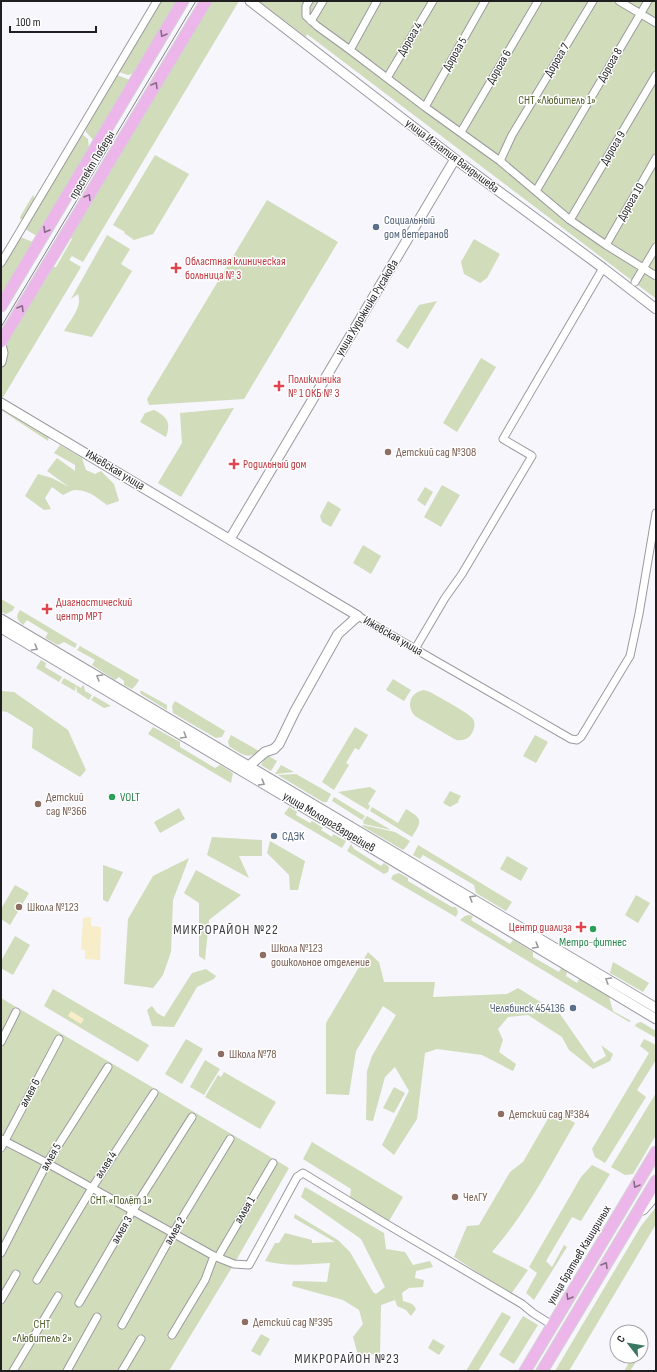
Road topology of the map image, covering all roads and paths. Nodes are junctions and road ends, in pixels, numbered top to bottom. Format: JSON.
{"nodes":[{"id":1,"x":157,"y":1,"type":"edge"},
{"id":2,"x":183,"y":1,"type":"edge"},
{"id":3,"x":206,"y":1,"type":"edge"},
{"id":4,"x":250,"y":1,"type":"edge"},
{"id":5,"x":309,"y":1,"type":"edge"},
{"id":6,"x":323,"y":1,"type":"edge"},
{"id":7,"x":377,"y":1,"type":"edge"},
{"id":8,"x":433,"y":1,"type":"edge"},
{"id":9,"x":485,"y":1,"type":"edge"},
{"id":10,"x":538,"y":1,"type":"edge"},
{"id":11,"x":593,"y":1,"type":"edge"},
{"id":12,"x":618,"y":1,"type":"edge"},
{"id":13,"x":648,"y":1,"type":"edge"},
{"id":14,"x":640,"y":14,"type":"junction"},
{"id":15,"x":308,"y":18,"type":"junction"},
{"id":16,"x":656,"y":23,"type":"edge"},
{"id":17,"x":350,"y":50,"type":"junction"},
{"id":18,"x":656,"y":75,"type":"edge"},
{"id":19,"x":387,"y":78,"type":"junction"},
{"id":20,"x":425,"y":107,"type":"junction"},
{"id":21,"x":461,"y":132,"type":"junction"},
{"id":22,"x":656,"y":158,"type":"edge"},
{"id":23,"x":455,"y":159,"type":"junction"},
{"id":24,"x":500,"y":162,"type":"junction"},
{"id":25,"x":536,"y":191,"type":"junction"},
{"id":26,"x":570,"y":220,"type":"junction"},
{"id":27,"x":606,"y":245,"type":"junction"},
{"id":28,"x":656,"y":247,"type":"edge"},
{"id":29,"x":1,"y":263,"type":"edge"},
{"id":30,"x":603,"y":268,"type":"junction"},
{"id":31,"x":643,"y":268,"type":"junction"},
{"id":32,"x":656,"y":276,"type":"edge"},
{"id":33,"x":635,"y":282,"type":"dead end"},
{"id":34,"x":1,"y":306,"type":"edge"},
{"id":35,"x":656,"y":309,"type":"edge"},
{"id":36,"x":1,"y":343,"type":"edge"},
{"id":37,"x":1,"y":362,"type":"edge"},
{"id":38,"x":1,"y":403,"type":"edge"},
{"id":39,"x":656,"y":513,"type":"edge"},
{"id":40,"x":230,"y":539,"type":"junction"},
{"id":41,"x":358,"y":616,"type":"junction"},
{"id":42,"x":1,"y":619,"type":"edge"},
{"id":43,"x":1,"y":628,"type":"edge"},
{"id":44,"x":415,"y":649,"type":"junction"},
{"id":45,"x":247,"y":769,"type":"junction"},
{"id":46,"x":656,"y":1008,"type":"edge"},
{"id":47,"x":16,"y":1012,"type":"dead end"},
{"id":48,"x":656,"y":1019,"type":"edge"},
{"id":49,"x":59,"y":1039,"type":"dead end"},
{"id":50,"x":1,"y":1042,"type":"edge"},
{"id":51,"x":108,"y":1066,"type":"dead end"},
{"id":52,"x":154,"y":1094,"type":"dead end"},
{"id":53,"x":192,"y":1117,"type":"dead end"},
{"id":54,"x":230,"y":1139,"type":"dead end"},
{"id":55,"x":2,"y":1143,"type":"edge"},
{"id":56,"x":656,"y":1152,"type":"edge"},
{"id":57,"x":47,"y":1163,"type":"junction"},
{"id":58,"x":273,"y":1163,"type":"dead end"},
{"id":59,"x":656,"y":1181,"type":"edge"},
{"id":60,"x":92,"y":1188,"type":"junction"},
{"id":61,"x":656,"y":1195,"type":"edge"},
{"id":62,"x":133,"y":1210,"type":"junction"},
{"id":63,"x":629,"y":1226,"type":"junction"},
{"id":64,"x":173,"y":1234,"type":"junction"},
{"id":65,"x":1,"y":1253,"type":"edge"},
{"id":66,"x":216,"y":1256,"type":"junction"},
{"id":67,"x":16,"y":1274,"type":"dead end"},
{"id":68,"x":37,"y":1280,"type":"dead end"},
{"id":69,"x":58,"y":1296,"type":"dead end"},
{"id":70,"x":1,"y":1300,"type":"edge"},
{"id":71,"x":79,"y":1303,"type":"dead end"},
{"id":72,"x":98,"y":1317,"type":"dead end"},
{"id":73,"x":122,"y":1325,"type":"dead end"},
{"id":74,"x":552,"y":1325,"type":"junction"},
{"id":75,"x":172,"y":1335,"type":"dead end"},
{"id":76,"x":141,"y":1339,"type":"dead end"},
{"id":77,"x":13,"y":1371,"type":"edge"},
{"id":78,"x":67,"y":1371,"type":"edge"},
{"id":79,"x":122,"y":1371,"type":"edge"},
{"id":80,"x":525,"y":1371,"type":"edge"},
{"id":81,"x":542,"y":1371,"type":"edge"}],
"edges":[{"from":1,"to":29,"type":"street"},
{"from":2,"to":34,"type":"main road","name":"проспект Победы","one_way":true},
{"from":36,"to":3,"type":"main road","name":"проспект Победы","one_way":true},
{"from":4,"to":23,"type":"street","name":"улица Игнатия Вандышева"},
{"from":5,"to":15,"type":"street"},
{"from":6,"to":15,"type":"street"},
{"from":7,"to":17,"type":"street"},
{"from":8,"to":19,"type":"street","name":"Дорога 4"},
{"from":9,"to":20,"type":"street","name":"Дорога 5"},
{"from":10,"to":21,"type":"street","name":"Дорога 6"},
{"from":11,"to":24,"type":"street","name":"Дорога 7"},
{"from":12,"to":14,"type":"street"},
{"from":13,"to":14,"type":"street","name":"Дорога 8"},
{"from":14,"to":16,"type":"street"},
{"from":14,"to":25,"type":"street","name":"Дорога 8"},
{"from":15,"to":17,"type":"street"},
{"from":17,"to":19,"type":"street"},
{"from":18,"to":26,"type":"street","name":"Дорога 9"},
{"from":19,"to":20,"type":"street"},
{"from":20,"to":21,"type":"street"},
{"from":21,"to":24,"type":"street"},
{"from":22,"to":27,"type":"street","name":"Дорога 10"},
{"from":23,"to":30,"type":"street","name":"улица Игнатия Вандышева"},
{"from":23,"to":40,"type":"street","name":"улица Художника Русакова"},
{"from":24,"to":25,"type":"street"},
{"from":25,"to":26,"type":"street"},
{"from":26,"to":27,"type":"street"},
{"from":27,"to":31,"type":"street"},
{"from":28,"to":31,"type":"street"},
{"from":30,"to":35,"type":"street","name":"улица Игнатия Вандышева"},
{"from":30,"to":44,"type":"street"},
{"from":31,"to":32,"type":"street"},
{"from":31,"to":33,"type":"street"},
{"from":36,"to":37,"type":"street"},
{"from":38,"to":40,"type":"street","name":"Ижевская улица"},
{"from":39,"to":44,"type":"street","name":"Ижевская улица"},
{"from":40,"to":41,"type":"street","name":"Ижевская улица"},
{"from":41,"to":44,"type":"street","name":"Ижевская улица"},
{"from":41,"to":45,"type":"street"},
{"from":45,"to":42,"type":"street","name":"улица Молодогвардейцев","one_way":true},
{"from":43,"to":45,"type":"street","name":"улица Молодогвардейцев","one_way":true},
{"from":46,"to":45,"type":"street","name":"улица Молодогвардейцев","one_way":true},
{"from":45,"to":48,"type":"street","name":"улица Молодогвардейцев","one_way":true},
{"from":47,"to":50,"type":"street"},
{"from":49,"to":55,"type":"street","name":"аллея 6"},
{"from":51,"to":57,"type":"street","name":"аллея 5"},
{"from":52,"to":60,"type":"street","name":"аллея 4"},
{"from":53,"to":62,"type":"street","name":"аллея 3"},
{"from":54,"to":64,"type":"street","name":"аллея 2"},
{"from":55,"to":57,"type":"street"},
{"from":56,"to":74,"type":"main road","name":"улица Братьев Кашириных","one_way":true},
{"from":57,"to":60,"type":"street"},
{"from":57,"to":65,"type":"street","name":"аллея 5"},
{"from":58,"to":66,"type":"street","name":"аллея 1"},
{"from":59,"to":63,"type":"main road"},
{"from":60,"to":62,"type":"street"},
{"from":60,"to":68,"type":"street","name":"аллея 4"},
{"from":61,"to":63,"type":"street"},
{"from":62,"to":64,"type":"street"},
{"from":62,"to":71,"type":"street","name":"аллея 3"},
{"from":81,"to":63,"type":"main road","one_way":true},
{"from":64,"to":66,"type":"street"},
{"from":64,"to":73,"type":"street","name":"аллея 2"},
{"from":66,"to":74,"type":"street"},
{"from":66,"to":75,"type":"street","name":"аллея 1"},
{"from":67,"to":70,"type":"street"},
{"from":69,"to":77,"type":"street"},
{"from":72,"to":78,"type":"street"},
{"from":74,"to":80,"type":"main road","name":"улица Братьев Кашириных"},
{"from":76,"to":79,"type":"street"}]}
